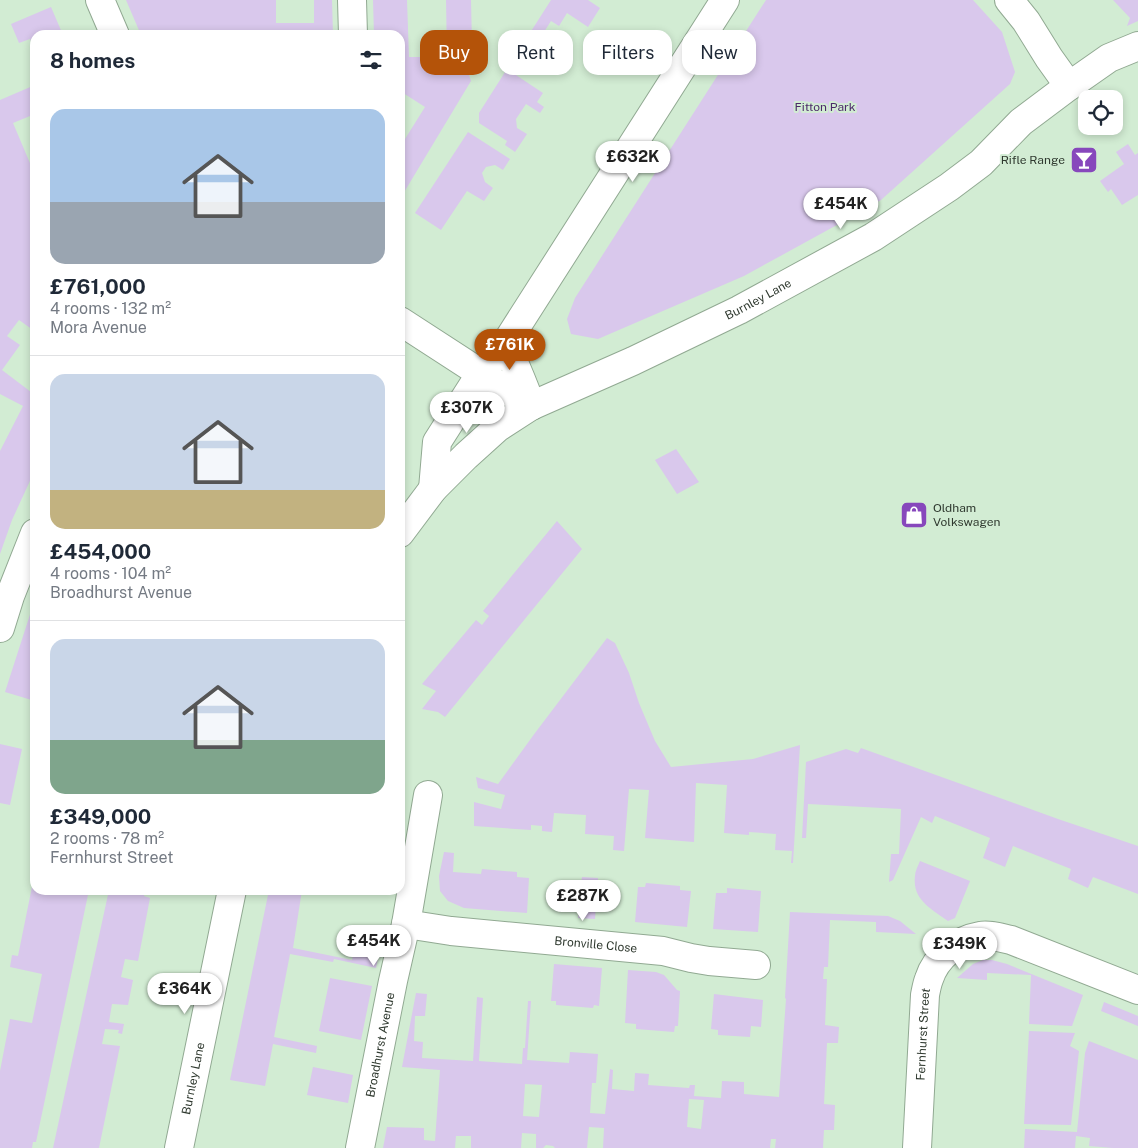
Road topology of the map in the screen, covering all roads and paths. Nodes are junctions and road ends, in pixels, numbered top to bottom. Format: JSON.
{"nodes":[{"id":1,"x":100,"y":0,"type":"edge"},
{"id":2,"x":352,"y":0,"type":"edge"},
{"id":3,"x":725,"y":0,"type":"edge"},
{"id":4,"x":1009,"y":0,"type":"edge"},
{"id":5,"x":113,"y":30,"type":"edge"},
{"id":6,"x":353,"y":30,"type":"edge"},
{"id":7,"x":1138,"y":46,"type":"edge"},
{"id":8,"x":1069,"y":86,"type":"junction"},
{"id":9,"x":405,"y":324,"type":"edge"},
{"id":10,"x":506,"y":342,"type":"junction"},
{"id":11,"x":481,"y":373,"type":"junction"},
{"id":12,"x":531,"y":406,"type":"junction"},
{"id":13,"x":433,"y":489,"type":"junction"},
{"id":14,"x":405,"y":526,"type":"edge"},
{"id":15,"x":30,"y":546,"type":"edge"},
{"id":16,"x":0,"y":628,"type":"edge"},
{"id":17,"x":428,"y":795,"type":"dead end"},
{"id":18,"x":231,"y":895,"type":"edge"},
{"id":19,"x":406,"y":924,"type":"junction"},
{"id":20,"x":756,"y":965,"type":"dead end"},
{"id":21,"x":1138,"y":990,"type":"edge"},
{"id":22,"x":179,"y":1148,"type":"edge"},
{"id":23,"x":360,"y":1148,"type":"edge"},
{"id":24,"x":917,"y":1148,"type":"edge"}],
"edges":[{"from":1,"to":5,"type":"street"},
{"from":2,"to":6,"type":"street"},
{"from":3,"to":10,"type":"street"},
{"from":4,"to":8,"type":"street"},
{"from":7,"to":8,"type":"street","name":"Burnley Lane"},
{"from":8,"to":12,"type":"street","name":"Burnley Lane"},
{"from":9,"to":11,"type":"street"},
{"from":10,"to":11,"type":"street"},
{"from":10,"to":12,"type":"street"},
{"from":11,"to":12,"type":"street"},
{"from":11,"to":13,"type":"street"},
{"from":12,"to":13,"type":"street","name":"Burnley Lane"},
{"from":13,"to":14,"type":"street","name":"Burnley Lane"},
{"from":15,"to":16,"type":"street"},
{"from":17,"to":19,"type":"street","name":"Broadhurst Avenue"},
{"from":18,"to":22,"type":"street","name":"Burnley Lane"},
{"from":19,"to":20,"type":"street","name":"Bronville Close"},
{"from":19,"to":23,"type":"street","name":"Broadhurst Avenue"},
{"from":21,"to":24,"type":"street","name":"Fernhurst Street"}]}
